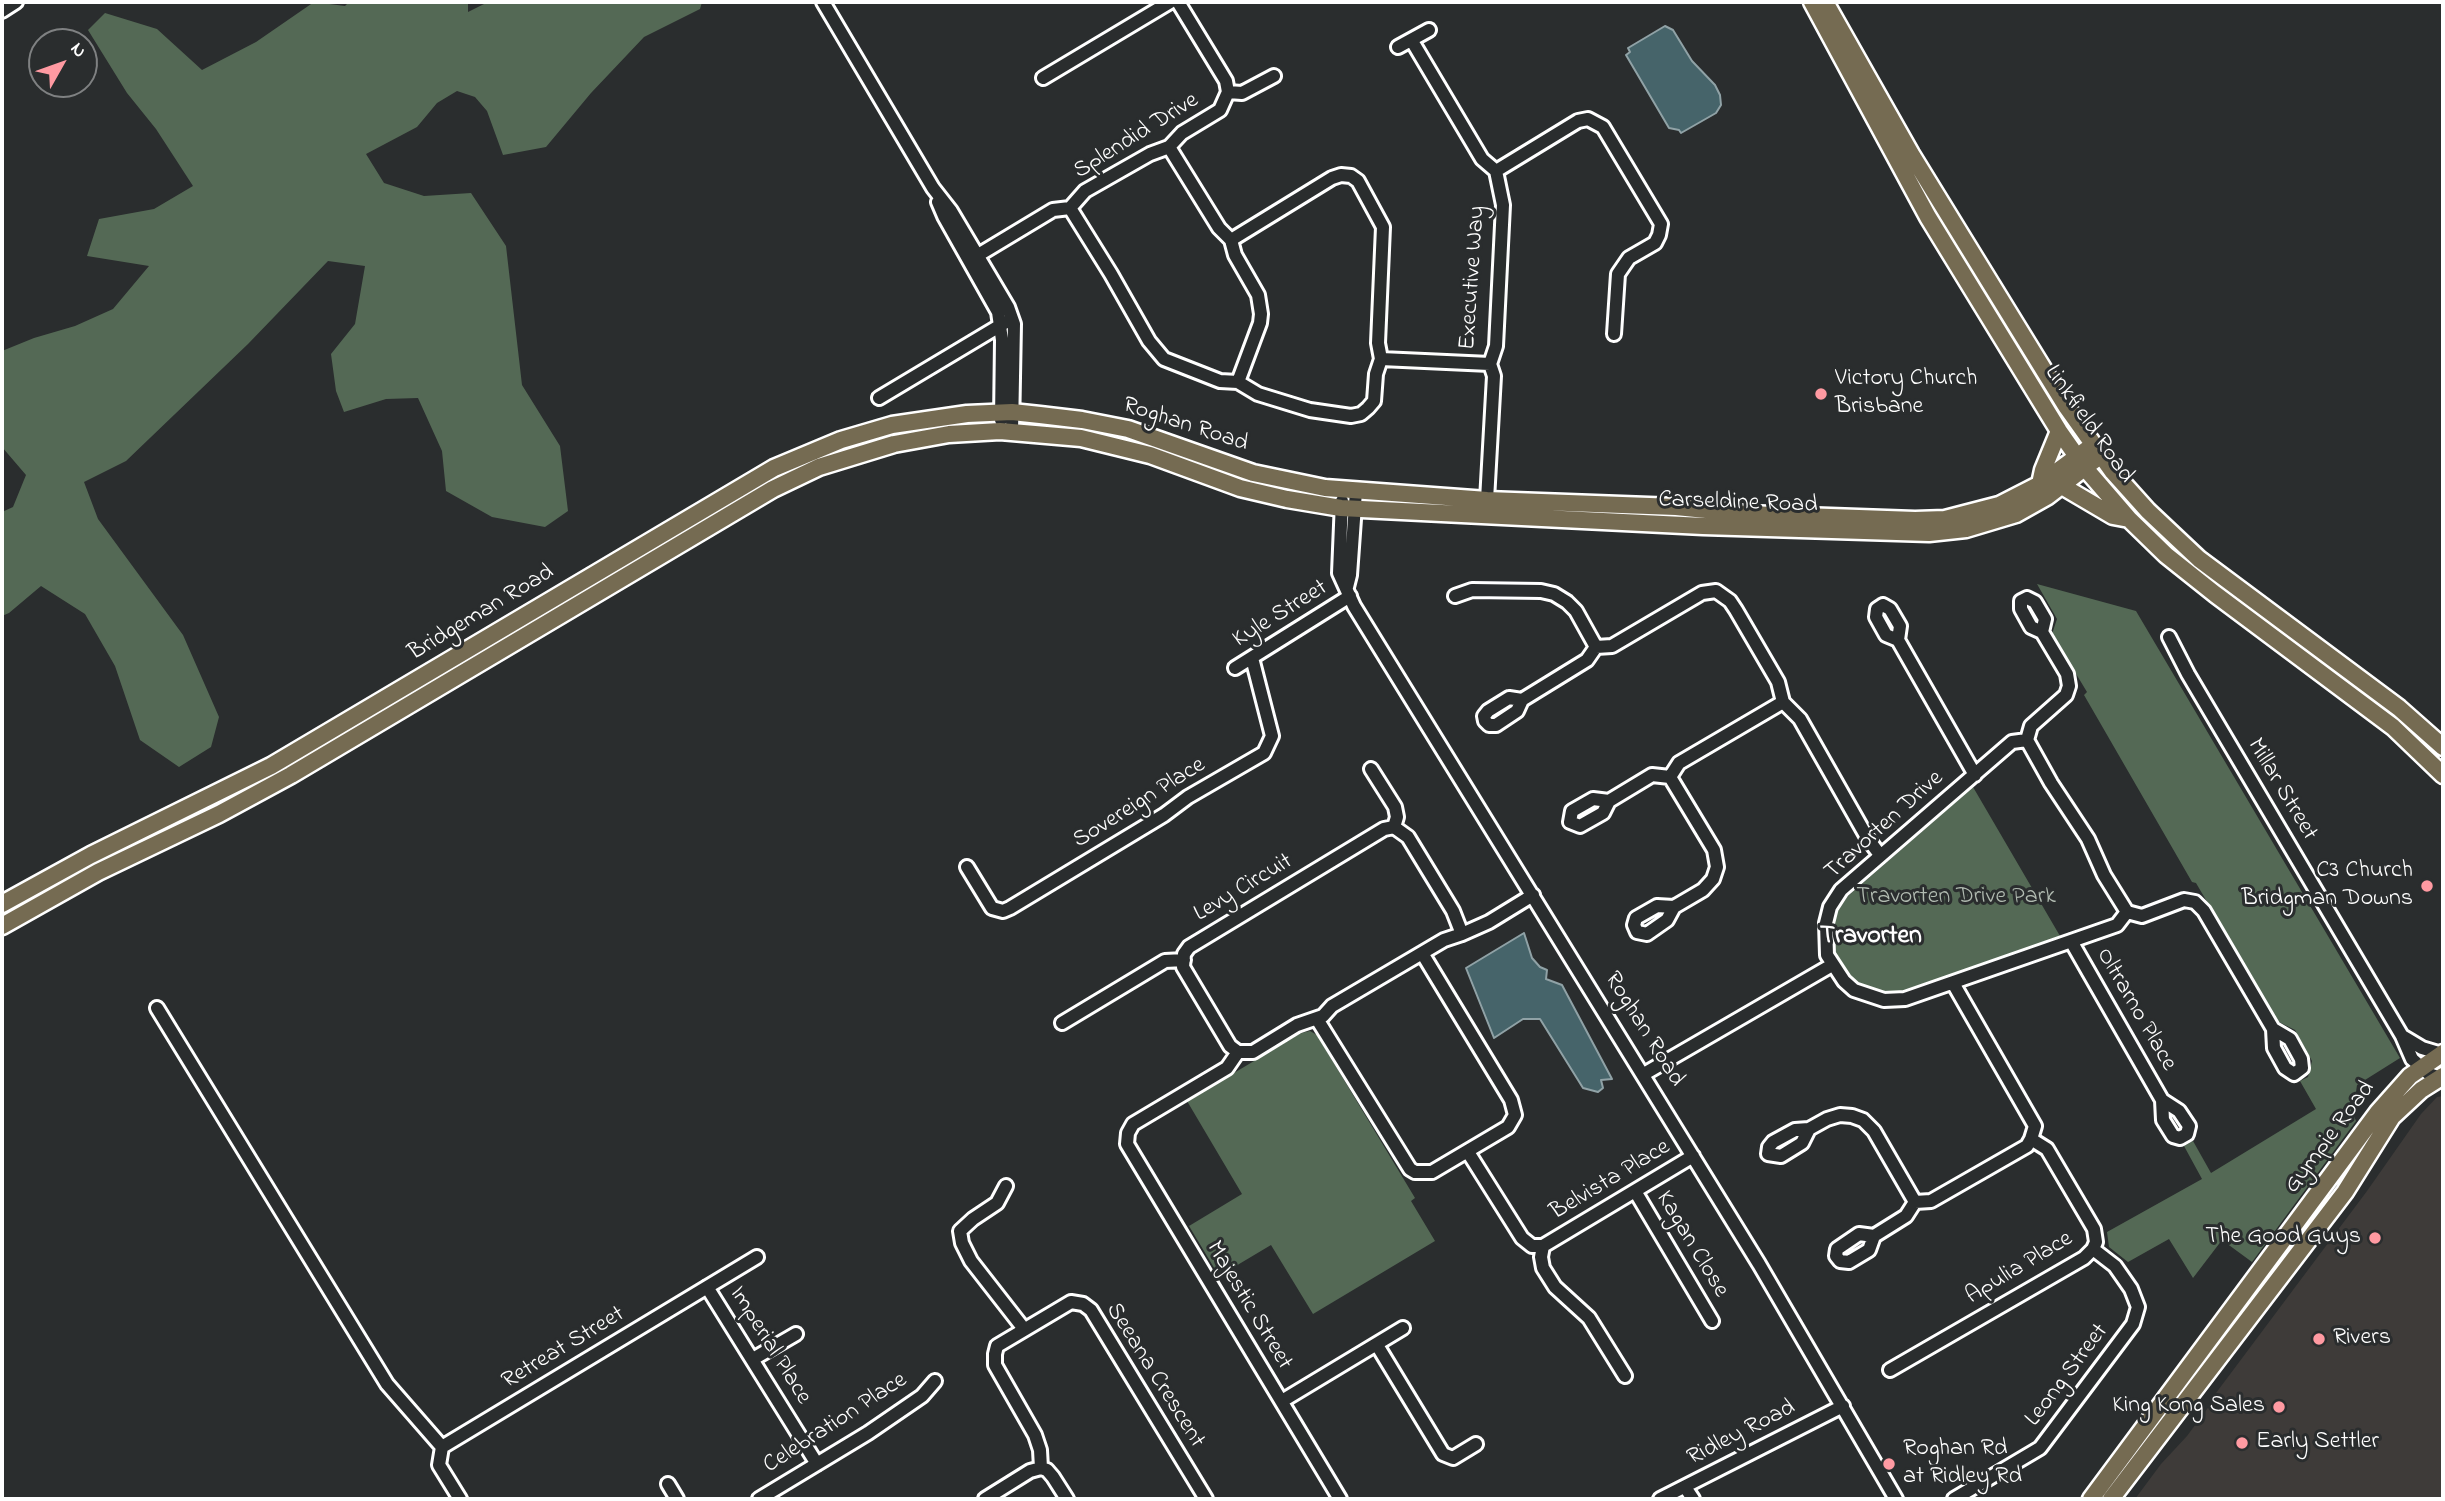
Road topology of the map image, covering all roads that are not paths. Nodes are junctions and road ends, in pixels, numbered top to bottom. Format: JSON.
{"nodes":[{"id":1,"x":16,"y":2,"type":"edge"},
{"id":2,"x":822,"y":2,"type":"edge"},
{"id":3,"x":1170,"y":2,"type":"edge"},
{"id":4,"x":1178,"y":2,"type":"edge"},
{"id":5,"x":1812,"y":2,"type":"edge"},
{"id":6,"x":1825,"y":2,"type":"edge"},
{"id":7,"x":2,"y":10,"type":"edge"},
{"id":8,"x":1429,"y":30,"type":"dead end"},
{"id":9,"x":1412,"y":41,"type":"junction"},
{"id":10,"x":1398,"y":47,"type":"dead end"},
{"id":11,"x":1274,"y":76,"type":"dead end"},
{"id":12,"x":1043,"y":78,"type":"dead end"},
{"id":13,"x":1228,"y":92,"type":"junction"},
{"id":14,"x":1170,"y":148,"type":"junction"},
{"id":15,"x":1496,"y":171,"type":"junction"},
{"id":16,"x":1070,"y":208,"type":"junction"},
{"id":17,"x":1231,"y":240,"type":"junction"},
{"id":18,"x":974,"y":258,"type":"junction"},
{"id":19,"x":1012,"y":318,"type":"junction"},
{"id":20,"x":1000,"y":325,"type":"junction"},
{"id":21,"x":1614,"y":334,"type":"dead end"},
{"id":22,"x":1381,"y":359,"type":"junction"},
{"id":23,"x":1490,"y":364,"type":"junction"},
{"id":24,"x":1238,"y":382,"type":"junction"},
{"id":25,"x":879,"y":398,"type":"dead end"},
{"id":26,"x":1007,"y":412,"type":"junction"},
{"id":27,"x":1006,"y":431,"type":"junction"},
{"id":28,"x":2059,"y":431,"type":"junction"},
{"id":29,"x":2097,"y":451,"type":"junction"},
{"id":30,"x":2081,"y":462,"type":"junction"},
{"id":31,"x":2039,"y":484,"type":"junction"},
{"id":32,"x":2062,"y":486,"type":"junction"},
{"id":33,"x":1349,"y":490,"type":"junction"},
{"id":34,"x":1486,"y":500,"type":"junction"},
{"id":35,"x":1347,"y":509,"type":"junction"},
{"id":36,"x":2129,"y":519,"type":"junction"},
{"id":37,"x":1348,"y":592,"type":"junction"},
{"id":38,"x":1455,"y":596,"type":"dead end"},
{"id":39,"x":2042,"y":632,"type":"dead end"},
{"id":40,"x":2169,"y":637,"type":"dead end"},
{"id":41,"x":1898,"y":640,"type":"dead end"},
{"id":42,"x":1597,"y":647,"type":"junction"},
{"id":43,"x":1252,"y":658,"type":"junction"},
{"id":44,"x":1234,"y":668,"type":"dead end"},
{"id":45,"x":1522,"y":700,"type":"dead end"},
{"id":46,"x":1783,"y":702,"type":"junction"},
{"id":47,"x":2027,"y":740,"type":"junction"},
{"id":48,"x":2443,"y":747,"type":"edge"},
{"id":49,"x":1371,"y":769,"type":"dead end"},
{"id":50,"x":1975,"y":775,"type":"junction"},
{"id":51,"x":2443,"y":775,"type":"edge"},
{"id":52,"x":1670,"y":777,"type":"junction"},
{"id":53,"x":1609,"y":800,"type":"dead end"},
{"id":54,"x":1394,"y":827,"type":"junction"},
{"id":55,"x":1880,"y":855,"type":"junction"},
{"id":56,"x":967,"y":867,"type":"dead end"},
{"id":57,"x":63,"y":870,"type":"junction"},
{"id":58,"x":72,"y":886,"type":"junction"},
{"id":59,"x":1533,"y":895,"type":"junction"},
{"id":60,"x":2,"y":904,"type":"edge"},
{"id":61,"x":1674,"y":906,"type":"dead end"},
{"id":62,"x":2127,"y":912,"type":"junction"},
{"id":63,"x":2,"y":926,"type":"edge"},
{"id":64,"x":1462,"y":934,"type":"junction"},
{"id":65,"x":2071,"y":941,"type":"junction"},
{"id":66,"x":1422,"y":953,"type":"junction"},
{"id":67,"x":1184,"y":960,"type":"junction"},
{"id":68,"x":1832,"y":965,"type":"junction"},
{"id":69,"x":1953,"y":984,"type":"junction"},
{"id":70,"x":157,"y":1008,"type":"dead end"},
{"id":71,"x":1317,"y":1019,"type":"junction"},
{"id":72,"x":1062,"y":1023,"type":"dead end"},
{"id":73,"x":2273,"y":1029,"type":"dead end"},
{"id":74,"x":2402,"y":1036,"type":"junction"},
{"id":75,"x":1238,"y":1052,"type":"junction"},
{"id":76,"x":2443,"y":1053,"type":"edge"},
{"id":77,"x":2421,"y":1068,"type":"junction"},
{"id":78,"x":1644,"y":1074,"type":"junction"},
{"id":79,"x":2442,"y":1077,"type":"edge"},
{"id":80,"x":2162,"y":1100,"type":"dead end"},
{"id":81,"x":1809,"y":1129,"type":"dead end"},
{"id":82,"x":2031,"y":1139,"type":"junction"},
{"id":83,"x":1468,"y":1152,"type":"junction"},
{"id":84,"x":1693,"y":1156,"type":"junction"},
{"id":85,"x":1006,"y":1186,"type":"dead end"},
{"id":86,"x":1635,"y":1191,"type":"junction"},
{"id":87,"x":1915,"y":1202,"type":"junction"},
{"id":88,"x":1874,"y":1237,"type":"dead end"},
{"id":89,"x":1543,"y":1246,"type":"junction"},
{"id":90,"x":2092,"y":1249,"type":"junction"},
{"id":91,"x":757,"y":1257,"type":"dead end"},
{"id":92,"x":707,"y":1287,"type":"junction"},
{"id":93,"x":1712,"y":1321,"type":"dead end"},
{"id":94,"x":1403,"y":1328,"type":"dead end"},
{"id":95,"x":1024,"y":1329,"type":"junction"},
{"id":96,"x":796,"y":1334,"type":"dead end"},
{"id":97,"x":1377,"y":1345,"type":"junction"},
{"id":98,"x":754,"y":1359,"type":"junction"},
{"id":99,"x":1890,"y":1370,"type":"dead end"},
{"id":100,"x":1625,"y":1376,"type":"dead end"},
{"id":101,"x":935,"y":1381,"type":"dead end"},
{"id":102,"x":1282,"y":1401,"type":"junction"},
{"id":103,"x":1843,"y":1406,"type":"junction"},
{"id":104,"x":1476,"y":1444,"type":"dead end"},
{"id":105,"x":442,"y":1447,"type":"junction"},
{"id":106,"x":817,"y":1464,"type":"junction"},
{"id":107,"x":1041,"y":1468,"type":"junction"},
{"id":108,"x":668,"y":1484,"type":"dead end"},
{"id":109,"x":1685,"y":1487,"type":"junction"},
{"id":110,"x":1334,"y":1497,"type":"edge"},
{"id":111,"x":460,"y":1499,"type":"edge"},
{"id":112,"x":677,"y":1499,"type":"edge"},
{"id":113,"x":759,"y":1499,"type":"edge"},
{"id":114,"x":985,"y":1499,"type":"edge"},
{"id":115,"x":1067,"y":1499,"type":"edge"},
{"id":116,"x":1206,"y":1499,"type":"edge"},
{"id":117,"x":1660,"y":1499,"type":"edge"},
{"id":118,"x":1693,"y":1499,"type":"edge"},
{"id":119,"x":1896,"y":1499,"type":"edge"},
{"id":120,"x":1954,"y":1499,"type":"edge"},
{"id":121,"x":2091,"y":1499,"type":"edge"},
{"id":122,"x":2111,"y":1499,"type":"edge"}],
"edges":[{"from":1,"to":7,"type":"street"},
{"from":2,"to":18,"type":"street"},
{"from":3,"to":12,"type":"street"},
{"from":4,"to":13,"type":"street","name":"Splendid Drive"},
{"from":5,"to":28,"type":"main road","name":"Linkfield Road"},
{"from":6,"to":29,"type":"main road","name":"Linkfield Road"},
{"from":8,"to":9,"type":"street"},
{"from":9,"to":10,"type":"street"},
{"from":9,"to":15,"type":"street","name":"Executive Way"},
{"from":11,"to":13,"type":"street"},
{"from":13,"to":14,"type":"street","name":"Splendid Drive"},
{"from":14,"to":16,"type":"street","name":"Splendid Drive"},
{"from":14,"to":17,"type":"street"},
{"from":15,"to":21,"type":"street"},
{"from":15,"to":23,"type":"street","name":"Executive Way"},
{"from":16,"to":18,"type":"street","name":"Splendid Drive"},
{"from":16,"to":24,"type":"street"},
{"from":17,"to":22,"type":"street"},
{"from":17,"to":24,"type":"street"},
{"from":18,"to":19,"type":"street"},
{"from":18,"to":20,"type":"street"},
{"from":19,"to":20,"type":"street"},
{"from":19,"to":26,"type":"street"},
{"from":20,"to":25,"type":"street"},
{"from":20,"to":26,"type":"street"},
{"from":22,"to":23,"type":"street"},
{"from":22,"to":24,"type":"street"},
{"from":23,"to":34,"type":"street","name":"Executive Way"},
{"from":26,"to":27,"type":"street"},
{"from":26,"to":33,"type":"main road","name":"Roghan Road"},
{"from":26,"to":57,"type":"main road","name":"Bridgeman Road"},
{"from":27,"to":35,"type":"main road","name":"Roghan Road"},
{"from":27,"to":58,"type":"main road","name":"Bridgeman Road"},
{"from":28,"to":30,"type":"main road","name":"Linkfield Road"},
{"from":28,"to":31,"type":"main road"},
{"from":29,"to":30,"type":"main road","name":"Carseldine Road"},
{"from":29,"to":48,"type":"main road","name":"Linkfield Road"},
{"from":30,"to":31,"type":"main road","name":"Carseldine Road"},
{"from":30,"to":32,"type":"main road","name":"Carseldine Road"},
{"from":30,"to":36,"type":"main road","name":"Linkfield Road"},
{"from":31,"to":34,"type":"main road","name":"Carseldine Road"},
{"from":32,"to":35,"type":"main road","name":"Carseldine Road"},
{"from":32,"to":36,"type":"main road"},
{"from":33,"to":34,"type":"main road","name":"Carseldine Road"},
{"from":33,"to":35,"type":"street","name":"Roghan Road"},
{"from":35,"to":37,"type":"street","name":"Roghan Road"},
{"from":36,"to":51,"type":"main road","name":"Linkfield Road"},
{"from":37,"to":43,"type":"street","name":"Kyle Street"},
{"from":37,"to":59,"type":"street","name":"Roghan Road"},
{"from":38,"to":42,"type":"street"},
{"from":39,"to":47,"type":"street"},
{"from":40,"to":74,"type":"street","name":"Millar Street"},
{"from":41,"to":50,"type":"street"},
{"from":42,"to":45,"type":"street"},
{"from":42,"to":46,"type":"street"},
{"from":43,"to":44,"type":"street","name":"Kyle Street"},
{"from":43,"to":56,"type":"street","name":"Sovereign Place"},
{"from":46,"to":52,"type":"street"},
{"from":46,"to":55,"type":"street"},
{"from":47,"to":50,"type":"street","name":"Travorten Drive"},
{"from":47,"to":62,"type":"street"},
{"from":49,"to":54,"type":"street"},
{"from":50,"to":55,"type":"street","name":"Travorten Drive"},
{"from":52,"to":53,"type":"street"},
{"from":52,"to":61,"type":"street"},
{"from":54,"to":64,"type":"street"},
{"from":54,"to":67,"type":"street","name":"Levy Circuit"},
{"from":55,"to":68,"type":"street","name":"Travorten Drive"},
{"from":57,"to":58,"type":"main road"},
{"from":57,"to":60,"type":"main road","name":"Bridgeman Road"},
{"from":58,"to":63,"type":"main road","name":"Bridgeman Road"},
{"from":59,"to":64,"type":"street"},
{"from":59,"to":78,"type":"street","name":"Roghan Road"},
{"from":62,"to":65,"type":"street"},
{"from":62,"to":73,"type":"street"},
{"from":64,"to":66,"type":"street"},
{"from":65,"to":69,"type":"street"},
{"from":65,"to":80,"type":"street","name":"Oltrarno Place"},
{"from":66,"to":71,"type":"street"},
{"from":66,"to":83,"type":"street"},
{"from":67,"to":72,"type":"street"},
{"from":67,"to":75,"type":"street","name":"Levy Circuit"},
{"from":68,"to":69,"type":"street"},
{"from":68,"to":78,"type":"street"},
{"from":69,"to":82,"type":"street"},
{"from":70,"to":105,"type":"street"},
{"from":71,"to":75,"type":"street"},
{"from":71,"to":83,"type":"street"},
{"from":74,"to":76,"type":"street"},
{"from":74,"to":77,"type":"street","name":"Millar Street"},
{"from":75,"to":102,"type":"street","name":"Majestic Street"},
{"from":76,"to":77,"type":"main road","name":"Gympie Road"},
{"from":77,"to":79,"type":"street"},
{"from":77,"to":121,"type":"main road","name":"Gympie Road"},
{"from":78,"to":84,"type":"street","name":"Roghan Road"},
{"from":79,"to":122,"type":"main road","name":"Gympie Road"},
{"from":81,"to":87,"type":"street"},
{"from":82,"to":87,"type":"street"},
{"from":82,"to":90,"type":"street","name":"Apulia Place"},
{"from":83,"to":89,"type":"street"},
{"from":84,"to":86,"type":"street","name":"Belvista Place"},
{"from":84,"to":103,"type":"street","name":"Roghan Road"},
{"from":85,"to":95,"type":"street"},
{"from":86,"to":89,"type":"street","name":"Belvista Place"},
{"from":86,"to":93,"type":"street","name":"Kagan Close"},
{"from":87,"to":88,"type":"street"},
{"from":89,"to":100,"type":"street","name":"Belvista Place"},
{"from":90,"to":99,"type":"street","name":"Apulia Place"},
{"from":90,"to":120,"type":"street","name":"Leong Street"},
{"from":91,"to":92,"type":"street","name":"Retreat Street"},
{"from":92,"to":98,"type":"street","name":"Imperial Place"},
{"from":92,"to":105,"type":"street","name":"Retreat Street"},
{"from":94,"to":97,"type":"street"},
{"from":95,"to":107,"type":"street","name":"Seeana Crescent"},
{"from":95,"to":116,"type":"street","name":"Seeana Crescent"},
{"from":96,"to":98,"type":"street"},
{"from":97,"to":102,"type":"street"},
{"from":97,"to":104,"type":"street"},
{"from":98,"to":106,"type":"street","name":"Imperial Place"},
{"from":101,"to":106,"type":"street","name":"Celebration Place"},
{"from":102,"to":110,"type":"street","name":"Majestic Street"},
{"from":103,"to":109,"type":"street","name":"Ridley Road"},
{"from":103,"to":119,"type":"street","name":"Roghan Road"},
{"from":105,"to":111,"type":"street"},
{"from":106,"to":113,"type":"street","name":"Celebration Place"},
{"from":107,"to":114,"type":"street"},
{"from":107,"to":115,"type":"street"},
{"from":108,"to":112,"type":"street"},
{"from":109,"to":117,"type":"street","name":"Ridley Road"},
{"from":109,"to":118,"type":"street"}]}
